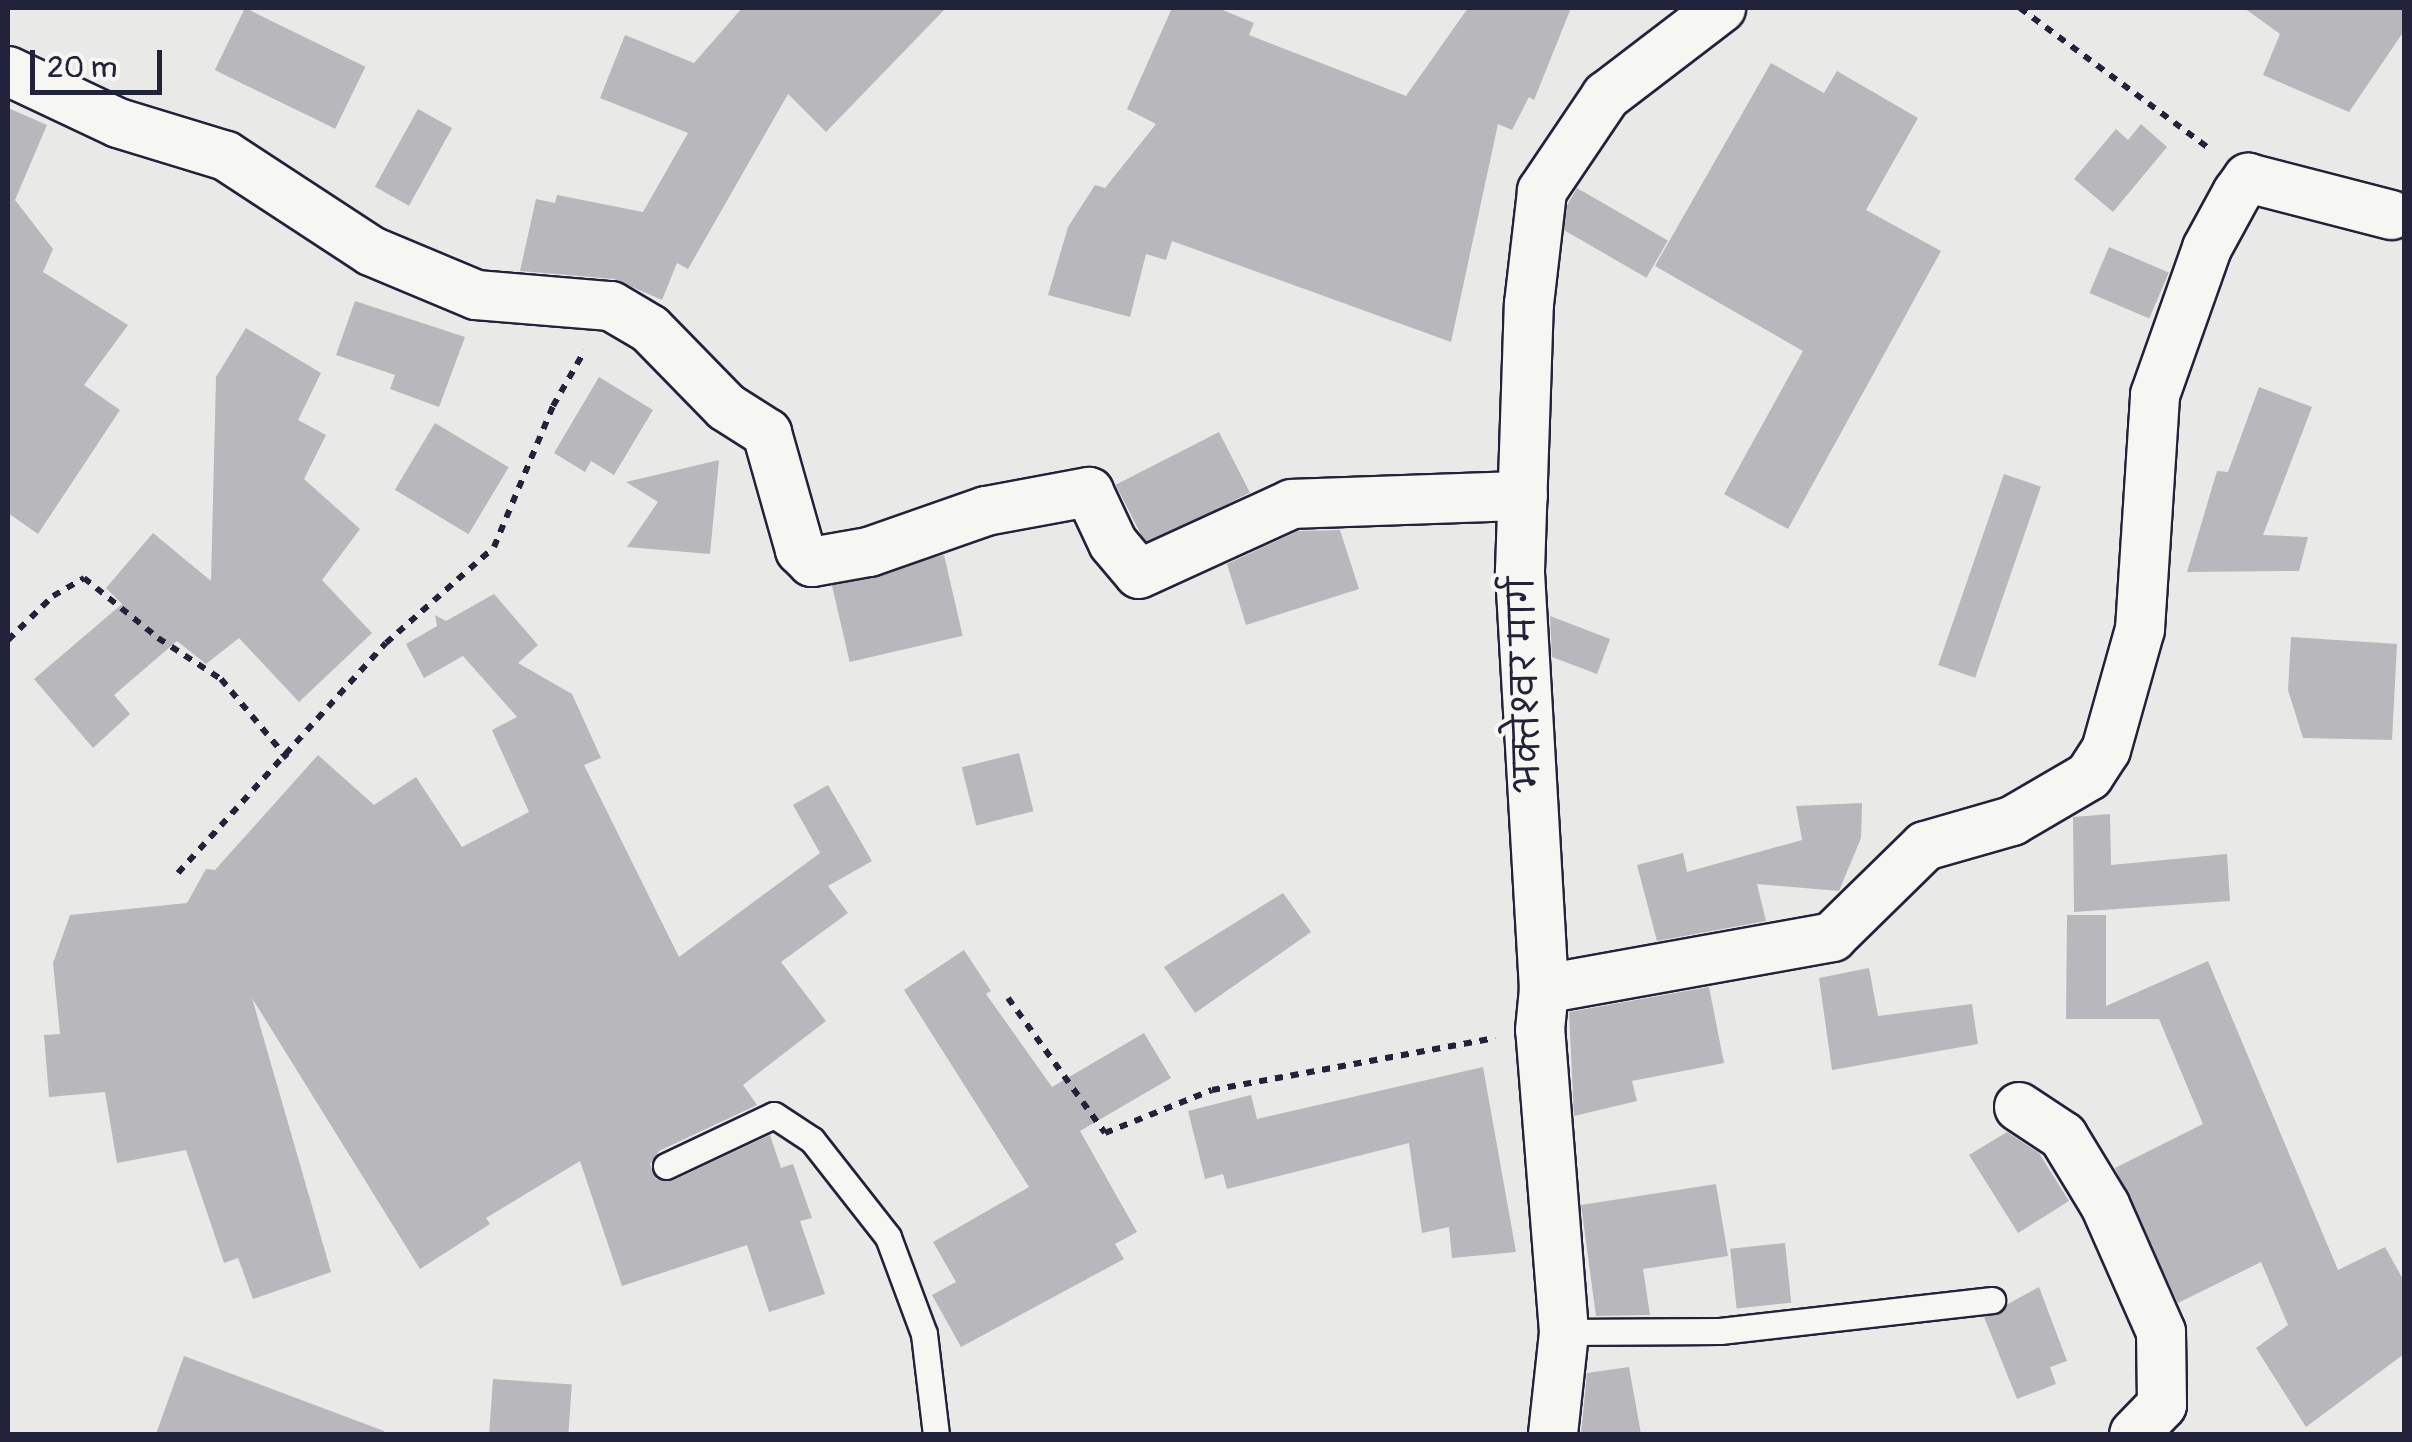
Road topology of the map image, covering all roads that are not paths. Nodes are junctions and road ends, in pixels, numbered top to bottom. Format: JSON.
{"nodes":[{"id":1,"x":1721,"y":8,"type":"edge"},
{"id":2,"x":8,"y":71,"type":"edge"},
{"id":3,"x":2391,"y":216,"type":"dead end"},
{"id":4,"x":1524,"y":496,"type":"junction"},
{"id":5,"x":1542,"y":1010,"type":"junction"},
{"id":6,"x":2019,"y":1107,"type":"dead end"},
{"id":7,"x":666,"y":1166,"type":"dead end"},
{"id":8,"x":1992,"y":1300,"type":"dead end"},
{"id":9,"x":1564,"y":1332,"type":"junction"},
{"id":10,"x":936,"y":1434,"type":"edge"},
{"id":11,"x":1553,"y":1434,"type":"edge"},
{"id":12,"x":2134,"y":1434,"type":"edge"}],
"edges":[{"from":1,"to":4,"type":"street","name":"भक्तेश्वर मार्ग"},
{"from":2,"to":4,"type":"street"},
{"from":3,"to":5,"type":"street"},
{"from":4,"to":5,"type":"street","name":"भक्तेश्वर मार्ग"},
{"from":5,"to":9,"type":"street","name":"भक्तेश्वर मार्ग"},
{"from":6,"to":12,"type":"street"},
{"from":7,"to":10,"type":"lane"},
{"from":8,"to":9,"type":"lane"},
{"from":9,"to":11,"type":"street","name":"भक्तेश्वर मार्ग"}]}
